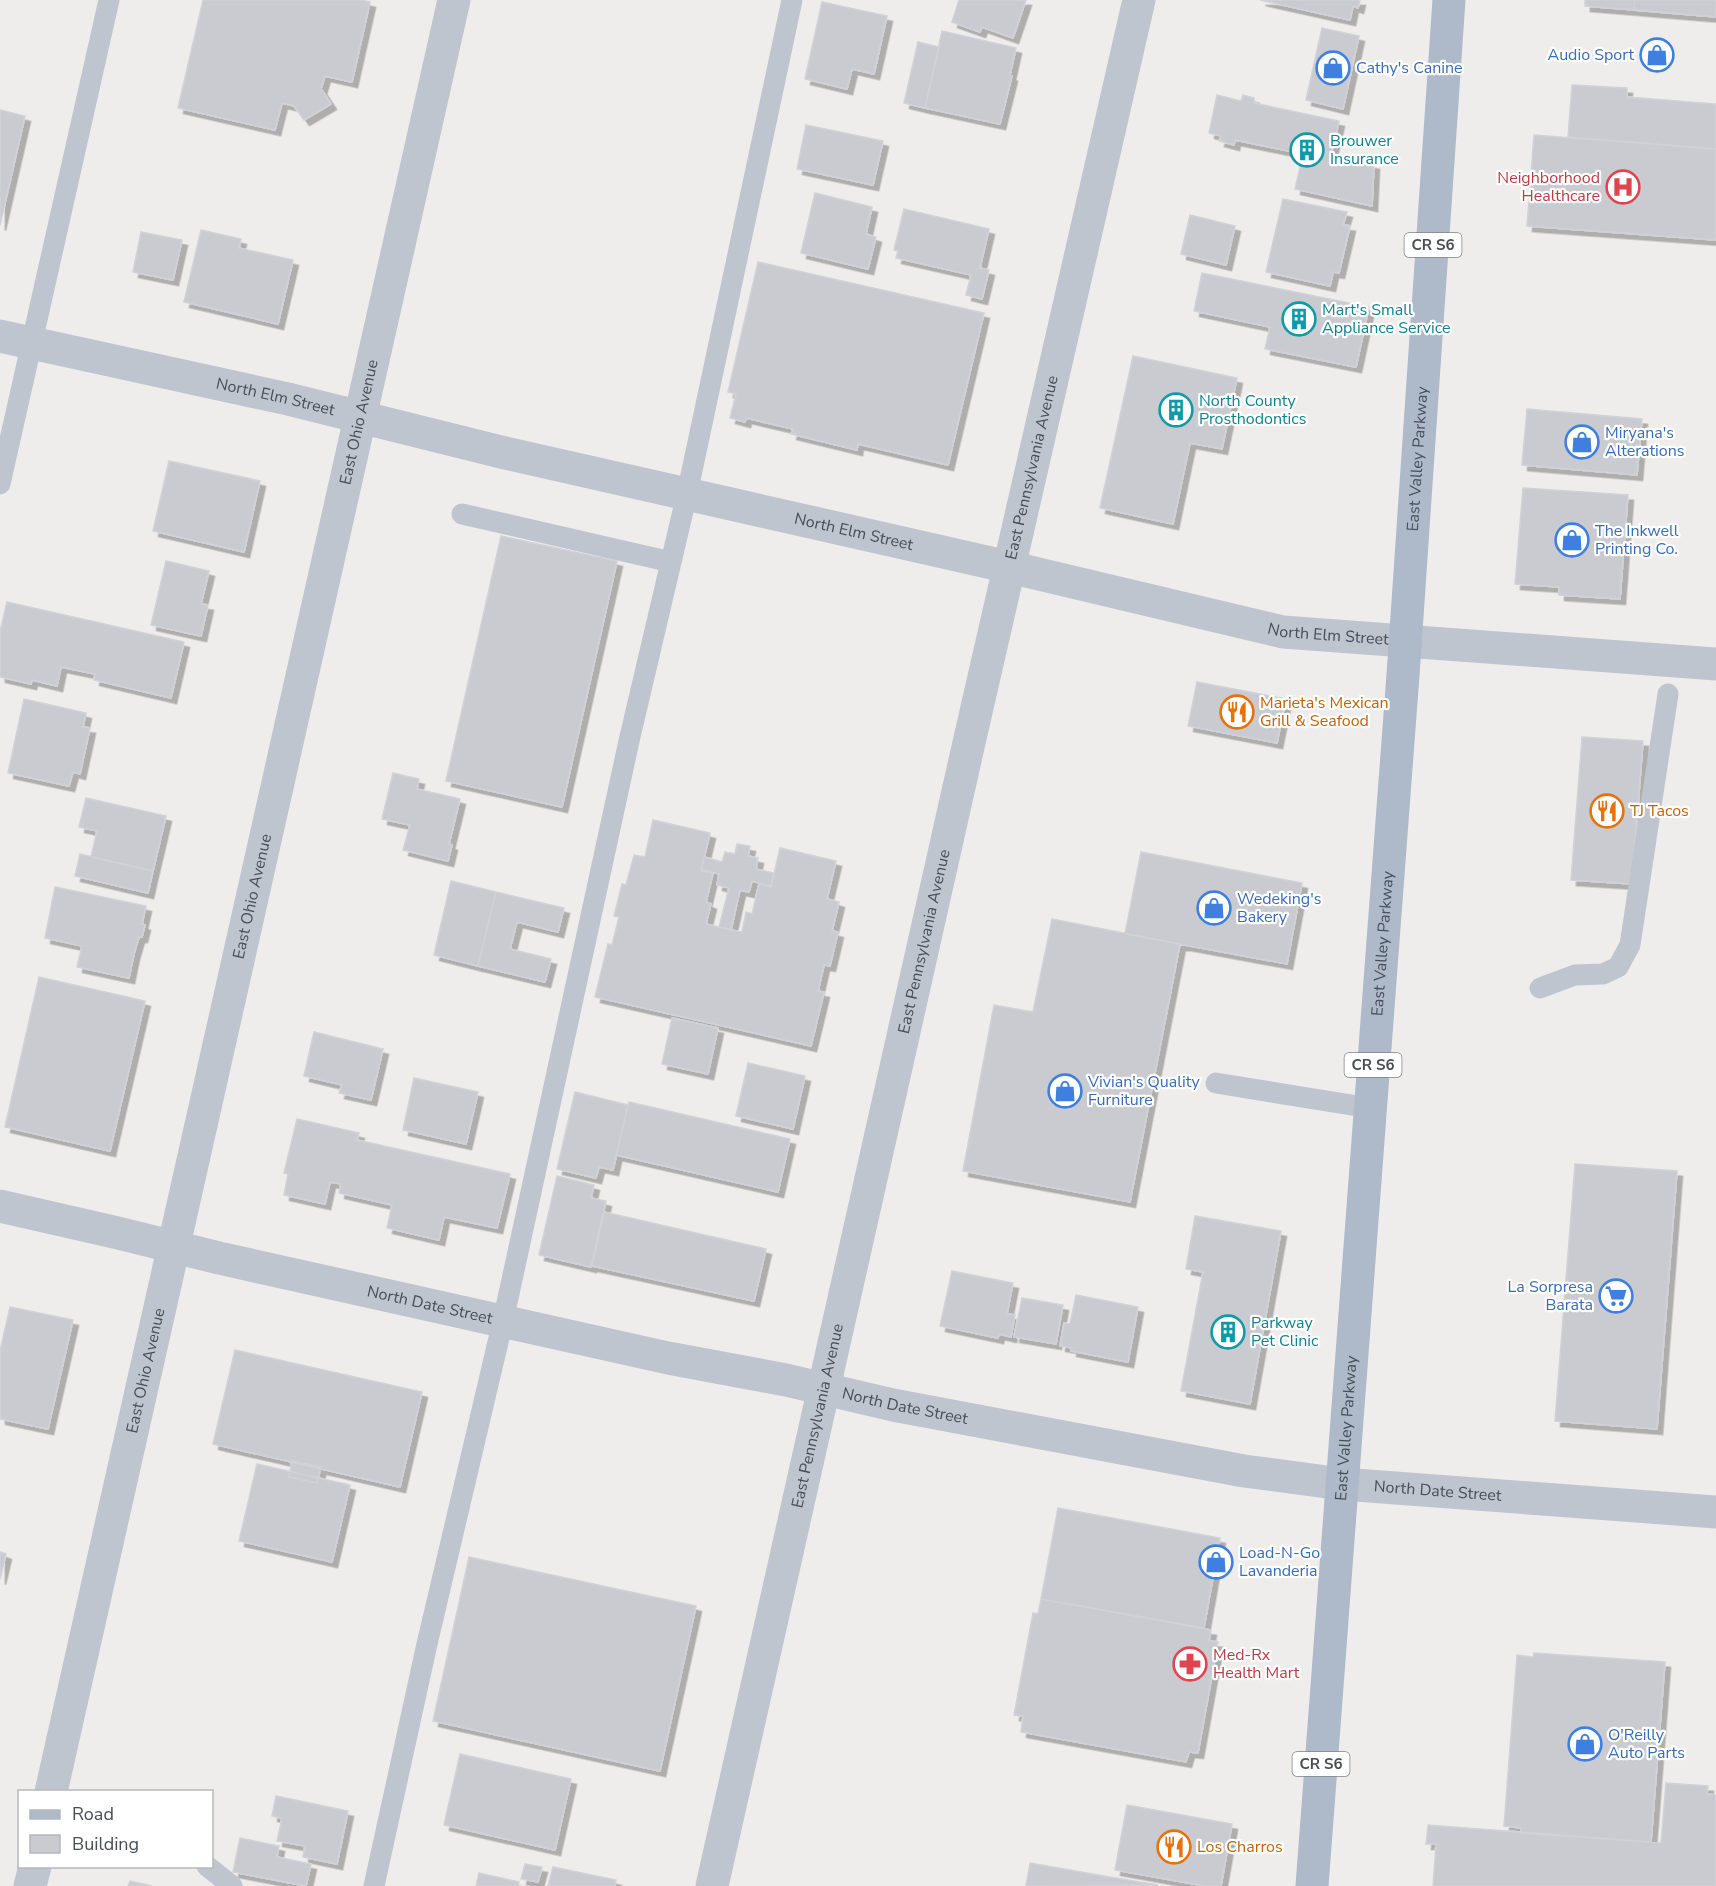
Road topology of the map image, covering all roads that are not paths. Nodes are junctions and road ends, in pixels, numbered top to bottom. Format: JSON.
{"nodes":[{"id":1,"x":109,"y":0,"type":"edge"},
{"id":2,"x":454,"y":0,"type":"edge"},
{"id":3,"x":792,"y":0,"type":"edge"},
{"id":4,"x":1138,"y":0,"type":"edge"},
{"id":5,"x":1449,"y":0,"type":"edge"},
{"id":6,"x":0,"y":336,"type":"edge"},
{"id":7,"x":32,"y":343,"type":"junction"},
{"id":8,"x":360,"y":417,"type":"junction"},
{"id":9,"x":0,"y":484,"type":"edge"},
{"id":10,"x":687,"y":494,"type":"junction"},
{"id":11,"x":462,"y":514,"type":"dead end"},
{"id":12,"x":670,"y":562,"type":"junction"},
{"id":13,"x":1009,"y":567,"type":"junction"},
{"id":14,"x":1405,"y":642,"type":"junction"},
{"id":15,"x":1716,"y":664,"type":"edge"},
{"id":16,"x":1668,"y":694,"type":"dead end"},
{"id":17,"x":1540,"y":988,"type":"dead end"},
{"id":18,"x":1216,"y":1083,"type":"dead end"},
{"id":19,"x":1370,"y":1108,"type":"junction"},
{"id":20,"x":0,"y":1206,"type":"edge"},
{"id":21,"x":173,"y":1247,"type":"junction"},
{"id":22,"x":502,"y":1321,"type":"junction"},
{"id":23,"x":824,"y":1389,"type":"junction"},
{"id":24,"x":1342,"y":1485,"type":"junction"},
{"id":25,"x":1716,"y":1512,"type":"edge"},
{"id":26,"x":51,"y":1790,"type":"edge"},
{"id":27,"x":34,"y":1868,"type":"edge"},
{"id":28,"x":210,"y":1868,"type":"edge"},
{"id":29,"x":30,"y":1886,"type":"edge"},
{"id":30,"x":232,"y":1886,"type":"edge"},
{"id":31,"x":374,"y":1886,"type":"edge"},
{"id":32,"x":712,"y":1886,"type":"edge"},
{"id":33,"x":1312,"y":1886,"type":"edge"}],
"edges":[{"from":1,"to":7,"type":"lane"},
{"from":2,"to":8,"type":"street","name":"East Ohio Avenue"},
{"from":3,"to":10,"type":"lane"},
{"from":4,"to":13,"type":"street","name":"East Pennsylvania Avenue"},
{"from":5,"to":14,"type":"main road","name":"East Valley Parkway","number":"CR S6"},
{"from":6,"to":7,"type":"street","name":"North Elm Street"},
{"from":7,"to":8,"type":"street","name":"North Elm Street"},
{"from":7,"to":9,"type":"lane"},
{"from":8,"to":10,"type":"street","name":"North Elm Street"},
{"from":8,"to":21,"type":"street","name":"East Ohio Avenue"},
{"from":10,"to":12,"type":"lane"},
{"from":10,"to":13,"type":"street","name":"North Elm Street"},
{"from":11,"to":12,"type":"lane"},
{"from":12,"to":22,"type":"lane"},
{"from":13,"to":14,"type":"street","name":"North Elm Street"},
{"from":13,"to":23,"type":"street","name":"East Pennsylvania Avenue"},
{"from":14,"to":15,"type":"street","name":"North Elm Street"},
{"from":14,"to":19,"type":"main road","name":"East Valley Parkway","number":"CR S6"},
{"from":16,"to":17,"type":"lane"},
{"from":18,"to":19,"type":"lane"},
{"from":19,"to":24,"type":"main road","name":"East Valley Parkway","number":"CR S6"},
{"from":20,"to":21,"type":"street","name":"North Date Street"},
{"from":21,"to":22,"type":"street","name":"North Date Street"},
{"from":21,"to":26,"type":"street","name":"East Ohio Avenue"},
{"from":22,"to":23,"type":"street","name":"North Date Street"},
{"from":22,"to":31,"type":"lane"},
{"from":23,"to":24,"type":"street","name":"North Date Street"},
{"from":23,"to":32,"type":"street","name":"East Pennsylvania Avenue"},
{"from":24,"to":25,"type":"street","name":"North Date Street"},
{"from":24,"to":33,"type":"main road","name":"East Valley Parkway","number":"CR S6"},
{"from":27,"to":29,"type":"street"},
{"from":28,"to":30,"type":"lane"}]}
